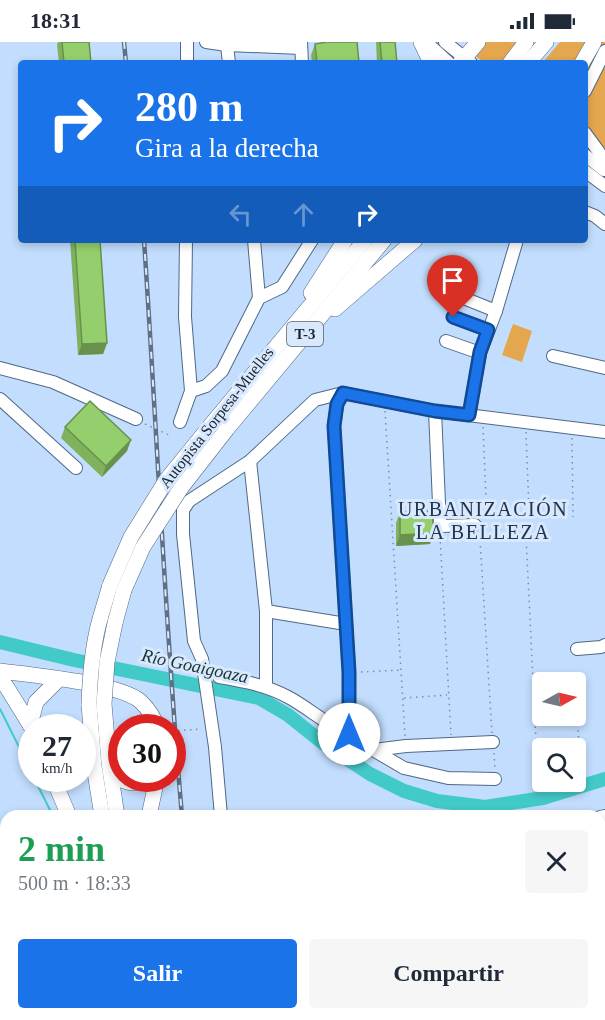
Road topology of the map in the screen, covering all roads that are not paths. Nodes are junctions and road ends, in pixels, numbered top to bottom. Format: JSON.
{"nodes":[{"id":1,"x":187,"y":42,"type":"edge"},
{"id":2,"x":206,"y":42,"type":"edge"},
{"id":3,"x":424,"y":42,"type":"edge"},
{"id":4,"x":445,"y":42,"type":"edge"},
{"id":5,"x":478,"y":42,"type":"edge"},
{"id":6,"x":526,"y":42,"type":"edge"},
{"id":7,"x":546,"y":42,"type":"edge"},
{"id":8,"x":594,"y":42,"type":"edge"},
{"id":9,"x":256,"y":44,"type":"edge"},
{"id":10,"x":226,"y":45,"type":"junction"},
{"id":11,"x":301,"y":45,"type":"edge"},
{"id":12,"x":605,"y":51,"type":"edge"},
{"id":13,"x":187,"y":60,"type":"edge"},
{"id":14,"x":228,"y":60,"type":"edge"},
{"id":15,"x":302,"y":60,"type":"edge"},
{"id":16,"x":430,"y":60,"type":"edge"},
{"id":17,"x":445,"y":60,"type":"edge"},
{"id":18,"x":464,"y":60,"type":"edge"},
{"id":19,"x":466,"y":60,"type":"edge"},
{"id":20,"x":518,"y":60,"type":"edge"},
{"id":21,"x":520,"y":60,"type":"edge"},
{"id":22,"x":584,"y":60,"type":"edge"},
{"id":23,"x":588,"y":85,"type":"edge"},
{"id":24,"x":588,"y":137,"type":"edge"},
{"id":25,"x":588,"y":158,"type":"edge"},
{"id":26,"x":605,"y":170,"type":"edge"},
{"id":27,"x":588,"y":173,"type":"edge"},
{"id":28,"x":605,"y":186,"type":"edge"},
{"id":29,"x":588,"y":213,"type":"edge"},
{"id":30,"x":605,"y":224,"type":"edge"},
{"id":31,"x":186,"y":243,"type":"edge"},
{"id":32,"x":254,"y":243,"type":"edge"},
{"id":33,"x":310,"y":243,"type":"edge"},
{"id":34,"x":343,"y":243,"type":"edge"},
{"id":35,"x":363,"y":243,"type":"edge"},
{"id":36,"x":381,"y":243,"type":"edge"},
{"id":37,"x":412,"y":243,"type":"edge"},
{"id":38,"x":516,"y":243,"type":"edge"},
{"id":39,"x":461,"y":297,"type":"dead end"},
{"id":40,"x":259,"y":298,"type":"junction"},
{"id":41,"x":496,"y":310,"type":"junction"},
{"id":42,"x":453,"y":317,"type":"dead end"},
{"id":43,"x":488,"y":330,"type":"junction"},
{"id":44,"x":446,"y":341,"type":"dead end"},
{"id":45,"x":297,"y":343,"type":"junction"},
{"id":46,"x":480,"y":352,"type":"junction"},
{"id":47,"x":271,"y":354,"type":"junction"},
{"id":48,"x":553,"y":356,"type":"dead end"},
{"id":49,"x":0,"y":368,"type":"edge"},
{"id":50,"x":605,"y":368,"type":"edge"},
{"id":51,"x":191,"y":391,"type":"junction"},
{"id":52,"x":343,"y":393,"type":"junction"},
{"id":53,"x":0,"y":399,"type":"edge"},
{"id":54,"x":435,"y":411,"type":"junction"},
{"id":55,"x":469,"y":415,"type":"junction"},
{"id":56,"x":136,"y":419,"type":"road end"},
{"id":57,"x":180,"y":422,"type":"dead end"},
{"id":58,"x":221,"y":425,"type":"junction"},
{"id":59,"x":605,"y":432,"type":"edge"},
{"id":60,"x":250,"y":461,"type":"junction"},
{"id":61,"x":76,"y":468,"type":"dead end"},
{"id":62,"x":481,"y":524,"type":"road end"},
{"id":63,"x":266,"y":611,"type":"junction"},
{"id":64,"x":346,"y":624,"type":"junction"},
{"id":65,"x":605,"y":645,"type":"edge"},
{"id":66,"x":577,"y":649,"type":"dead end"},
{"id":67,"x":0,"y":671,"type":"edge"},
{"id":68,"x":219,"y":676,"type":"dead end"},
{"id":69,"x":59,"y":679,"type":"junction"},
{"id":70,"x":0,"y":680,"type":"edge"},
{"id":71,"x":266,"y":686,"type":"junction"},
{"id":72,"x":97,"y":704,"type":"junction"},
{"id":73,"x":23,"y":714,"type":"edge"},
{"id":74,"x":34,"y":714,"type":"edge"},
{"id":75,"x":152,"y":714,"type":"edge"},
{"id":76,"x":349,"y":734,"type":"junction"},
{"id":77,"x":493,"y":742,"type":"road end"},
{"id":78,"x":374,"y":750,"type":"junction"},
{"id":79,"x":108,"y":761,"type":"edge"},
{"id":80,"x":495,"y":779,"type":"road end"},
{"id":81,"x":59,"y":792,"type":"edge"},
{"id":82,"x":113,"y":792,"type":"edge"},
{"id":83,"x":154,"y":792,"type":"edge"},
{"id":84,"x":66,"y":810,"type":"edge"},
{"id":85,"x":101,"y":810,"type":"edge"},
{"id":86,"x":116,"y":810,"type":"edge"},
{"id":87,"x":150,"y":810,"type":"edge"},
{"id":88,"x":220,"y":810,"type":"edge"}],
"edges":[{"from":1,"to":13,"type":"street"},
{"from":2,"to":10,"type":"street"},
{"from":3,"to":16,"type":"main road"},
{"from":3,"to":17,"type":"street"},
{"from":4,"to":18,"type":"street"},
{"from":5,"to":19,"type":"main road"},
{"from":6,"to":20,"type":"main road"},
{"from":7,"to":21,"type":"main road"},
{"from":8,"to":22,"type":"main road"},
{"from":9,"to":10,"type":"street"},
{"from":9,"to":11,"type":"street"},
{"from":10,"to":14,"type":"street"},
{"from":11,"to":15,"type":"street"},
{"from":12,"to":23,"type":"street"},
{"from":24,"to":26,"type":"street"},
{"from":25,"to":26,"type":"street"},
{"from":27,"to":28,"type":"street"},
{"from":29,"to":30,"type":"street"},
{"from":31,"to":51,"type":"street"},
{"from":32,"to":40,"type":"street"},
{"from":33,"to":40,"type":"street"},
{"from":34,"to":47,"type":"main road"},
{"from":35,"to":47,"type":"main road","name":"Autopista Sorpesa-Muelles","number":"T-3"},
{"from":36,"to":45,"type":"main road","name":"Autopista Sorpesa-Muelles","number":"T-3"},
{"from":37,"to":45,"type":"main road"},
{"from":38,"to":41,"type":"street"},
{"from":39,"to":41,"type":"street"},
{"from":40,"to":51,"type":"street"},
{"from":41,"to":43,"type":"street"},
{"from":42,"to":43,"type":"street"},
{"from":43,"to":46,"type":"street"},
{"from":44,"to":46,"type":"street"},
{"from":45,"to":58,"type":"main road","name":"Autopista Sorpesa-Muelles","number":"T-3"},
{"from":46,"to":55,"type":"street"},
{"from":47,"to":58,"type":"main road","name":"Autopista Sorpesa-Muelles","number":"T-3"},
{"from":48,"to":50,"type":"street"},
{"from":49,"to":56,"type":"street"},
{"from":51,"to":57,"type":"street"},
{"from":52,"to":54,"type":"street"},
{"from":52,"to":60,"type":"street"},
{"from":52,"to":64,"type":"street"},
{"from":53,"to":61,"type":"street"},
{"from":54,"to":55,"type":"street"},
{"from":54,"to":62,"type":"street"},
{"from":55,"to":59,"type":"street"},
{"from":58,"to":72,"type":"main road","name":"Autopista Sorpesa-Muelles","number":"T-3","bridge":true},
{"from":60,"to":63,"type":"street"},
{"from":60,"to":88,"type":"street"},
{"from":63,"to":64,"type":"street"},
{"from":63,"to":71,"type":"street"},
{"from":64,"to":76,"type":"street"},
{"from":65,"to":66,"type":"street"},
{"from":67,"to":69,"type":"main road"},
{"from":68,"to":71,"type":"street"},
{"from":69,"to":74,"type":"main road"},
{"from":69,"to":75,"type":"main road"},
{"from":70,"to":73,"type":"main road"},
{"from":71,"to":76,"type":"street"},
{"from":72,"to":79,"type":"main road","name":"Autopista Sorpesa-Muelles","number":"T-3"},
{"from":72,"to":85,"type":"main road","name":"Autopista Sorpesa-Muelles","number":"T-3"},
{"from":76,"to":78,"type":"street"},
{"from":77,"to":78,"type":"street"},
{"from":78,"to":80,"type":"street"},
{"from":81,"to":84,"type":"main road"},
{"from":82,"to":86,"type":"main road","name":"Autopista Sorpesa-Muelles","number":"T-3"},
{"from":83,"to":87,"type":"main road"}]}
